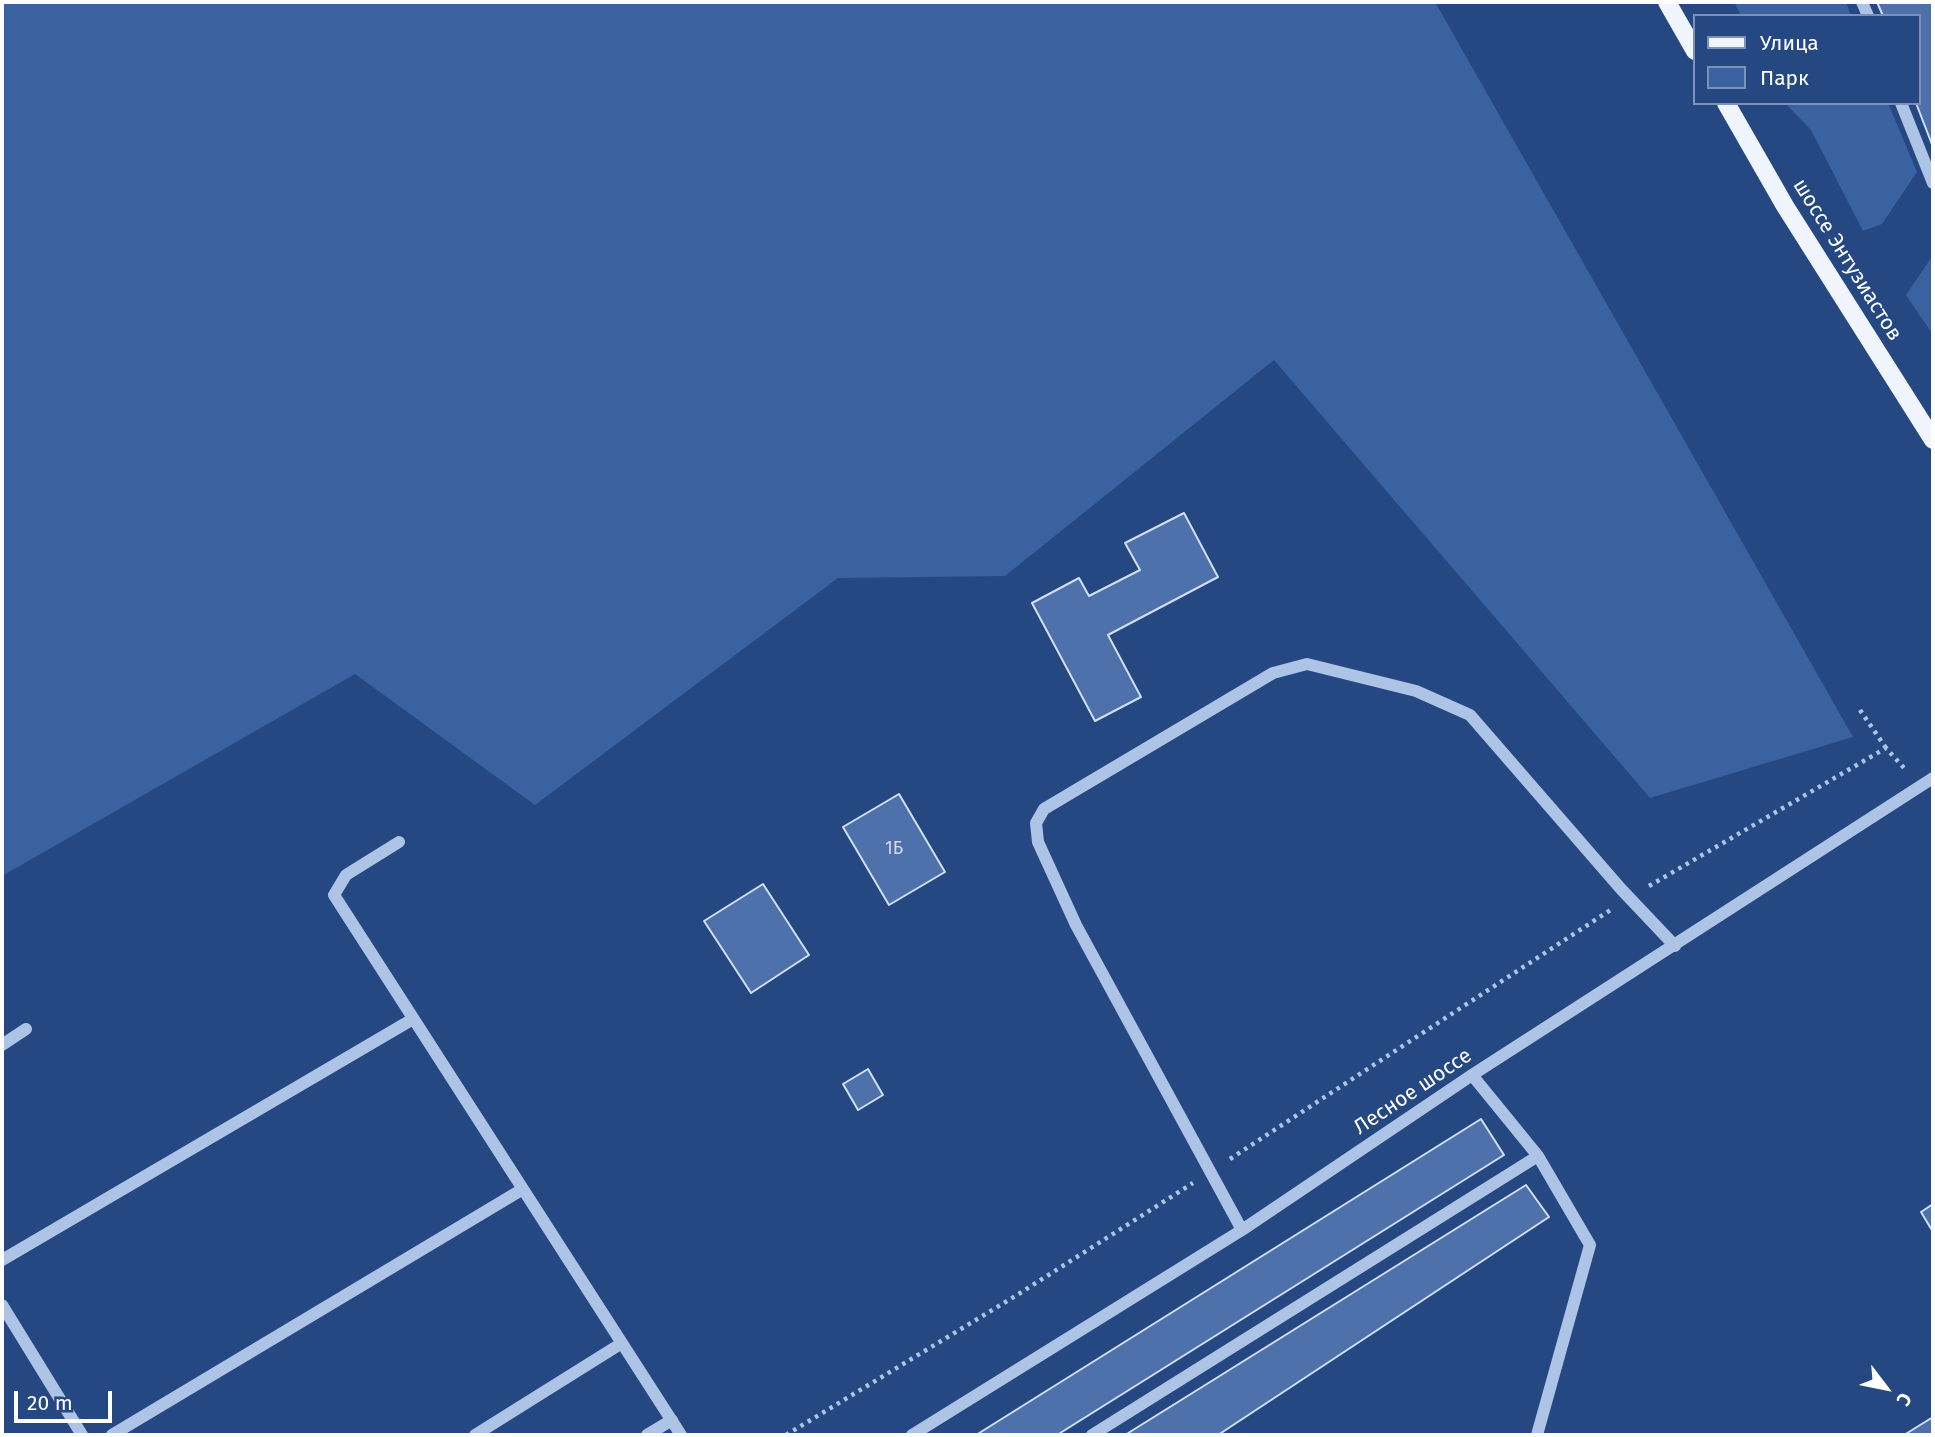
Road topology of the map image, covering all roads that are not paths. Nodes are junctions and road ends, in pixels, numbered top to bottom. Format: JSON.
{"nodes":[{"id":1,"x":1667,"y":2,"type":"edge"},
{"id":2,"x":1694,"y":49,"type":"edge"},
{"id":3,"x":1727,"y":105,"type":"edge"},
{"id":4,"x":1902,"y":105,"type":"edge"},
{"id":5,"x":1933,"y":183,"type":"edge"},
{"id":6,"x":1933,"y":440,"type":"edge"},
{"id":7,"x":1933,"y":778,"type":"edge"},
{"id":8,"x":399,"y":842,"type":"dead end"},
{"id":9,"x":1675,"y":946,"type":"junction"},
{"id":10,"x":414,"y":1019,"type":"junction"},
{"id":11,"x":26,"y":1029,"type":"dead end"},
{"id":12,"x":2,"y":1045,"type":"edge"},
{"id":13,"x":1472,"y":1075,"type":"junction"},
{"id":14,"x":1538,"y":1156,"type":"junction"},
{"id":15,"x":523,"y":1189,"type":"junction"},
{"id":16,"x":1242,"y":1230,"type":"junction"},
{"id":17,"x":2,"y":1260,"type":"edge"},
{"id":18,"x":2,"y":1305,"type":"edge"},
{"id":19,"x":622,"y":1343,"type":"junction"},
{"id":20,"x":672,"y":1420,"type":"junction"},
{"id":21,"x":82,"y":1435,"type":"edge"},
{"id":22,"x":112,"y":1435,"type":"edge"},
{"id":23,"x":475,"y":1435,"type":"edge"},
{"id":24,"x":647,"y":1435,"type":"edge"},
{"id":25,"x":681,"y":1435,"type":"edge"},
{"id":26,"x":912,"y":1435,"type":"edge"},
{"id":27,"x":1092,"y":1435,"type":"edge"},
{"id":28,"x":1537,"y":1435,"type":"edge"}],
"edges":[{"from":1,"to":2,"type":"main road"},
{"from":3,"to":6,"type":"main road","name":"шоссе Энтузиастов"},
{"from":4,"to":5,"type":"street"},
{"from":7,"to":9,"type":"street","name":"Лесное шоссе"},
{"from":8,"to":10,"type":"street"},
{"from":9,"to":13,"type":"street","name":"Лесное шоссе"},
{"from":9,"to":16,"type":"street"},
{"from":10,"to":15,"type":"street"},
{"from":10,"to":17,"type":"street"},
{"from":11,"to":12,"type":"street"},
{"from":13,"to":14,"type":"street"},
{"from":13,"to":16,"type":"street","name":"Лесное шоссе"},
{"from":14,"to":27,"type":"street"},
{"from":14,"to":28,"type":"street"},
{"from":15,"to":19,"type":"street"},
{"from":15,"to":22,"type":"street"},
{"from":16,"to":26,"type":"street","name":"Лесное шоссе"},
{"from":18,"to":21,"type":"street"},
{"from":19,"to":20,"type":"street"},
{"from":19,"to":23,"type":"street"},
{"from":20,"to":24,"type":"street"},
{"from":20,"to":25,"type":"street"}]}
